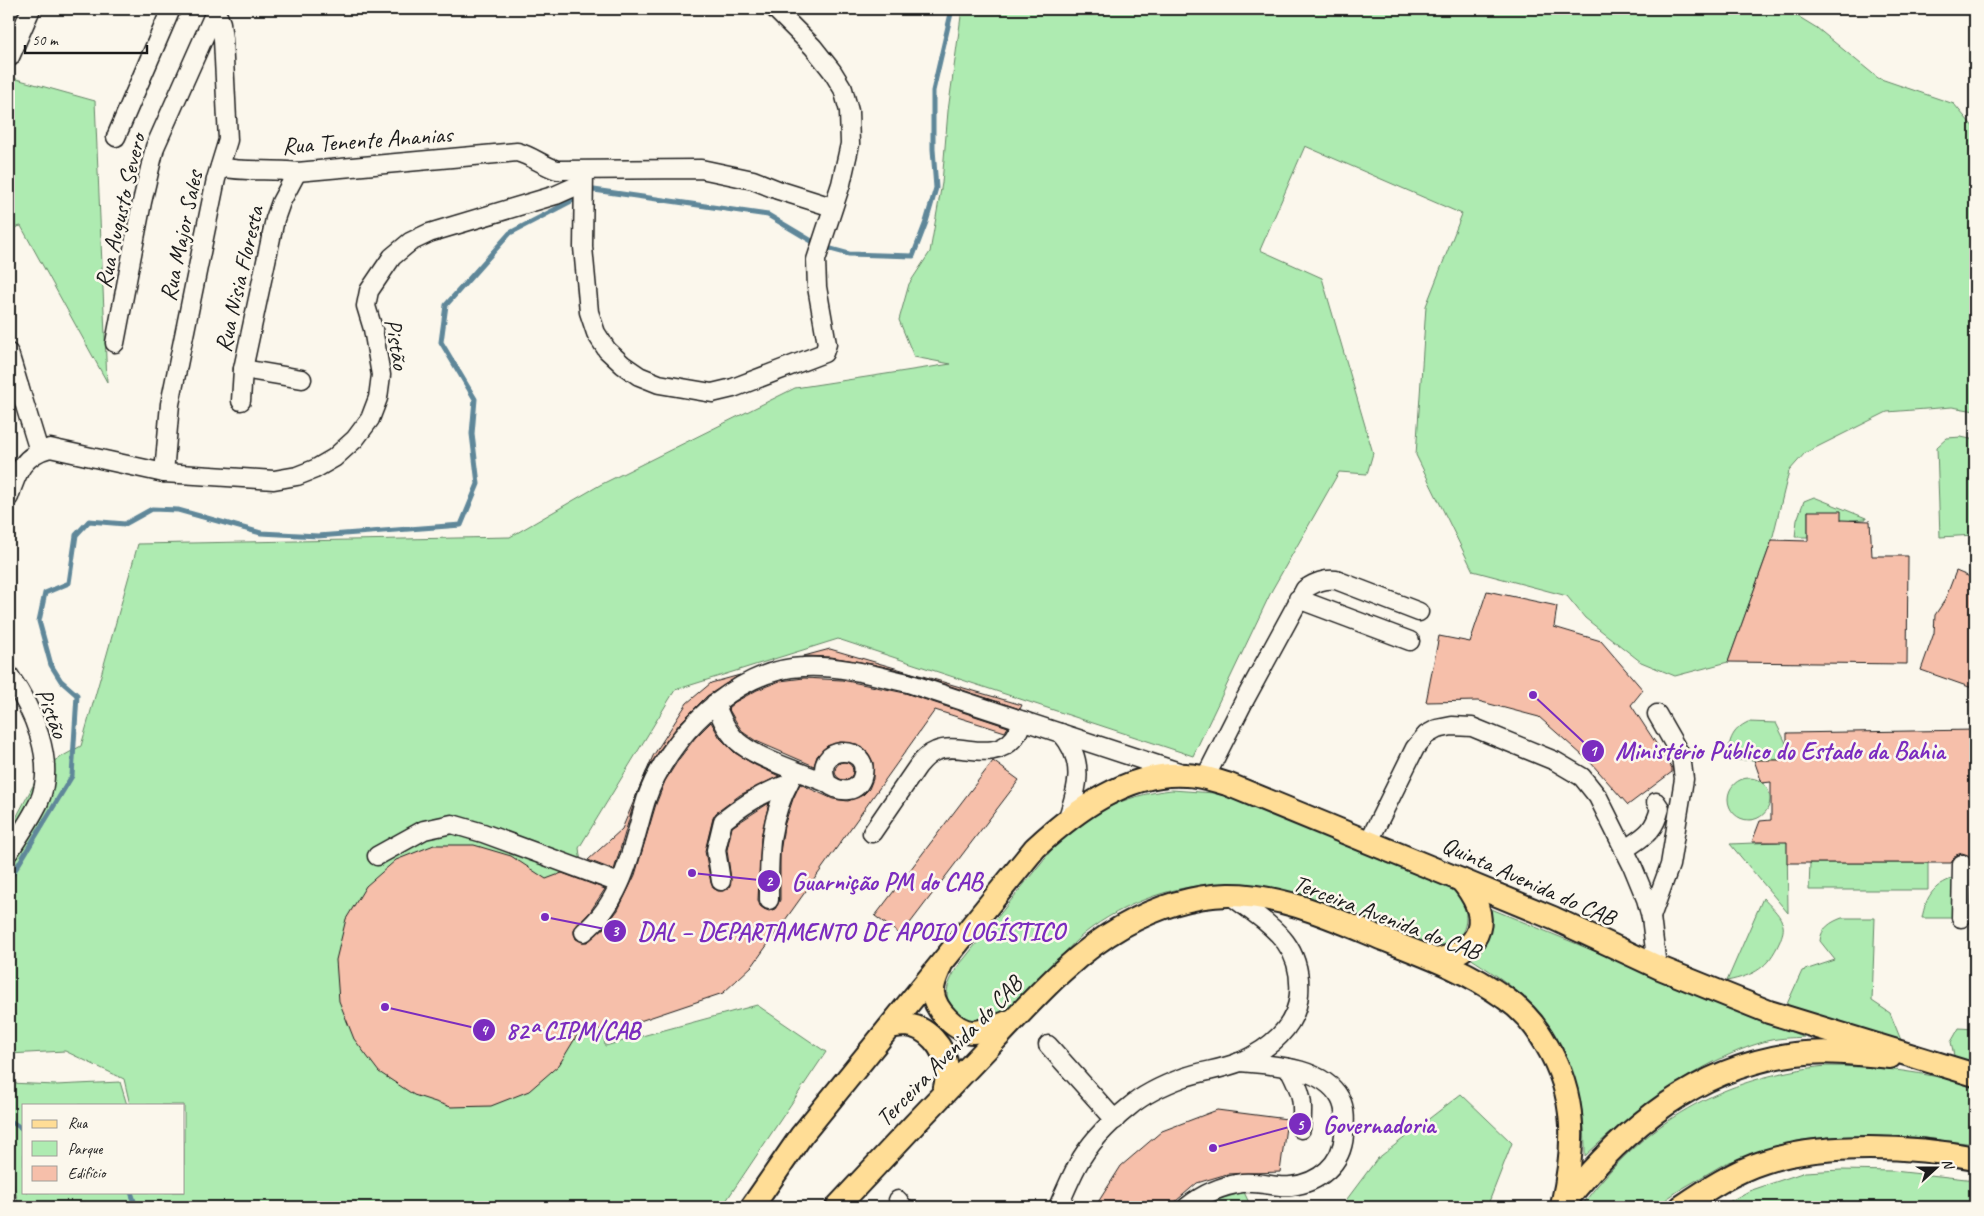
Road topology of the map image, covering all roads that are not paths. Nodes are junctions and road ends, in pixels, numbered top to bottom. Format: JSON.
{"nodes":[{"id":1,"x":31,"y":9,"type":"edge"},
{"id":2,"x":171,"y":9,"type":"edge"},
{"id":3,"x":775,"y":9,"type":"edge"},
{"id":4,"x":215,"y":10,"type":"edge"},
{"id":5,"x":10,"y":57,"type":"edge"},
{"id":6,"x":116,"y":137,"type":"dead end"},
{"id":7,"x":220,"y":167,"type":"junction"},
{"id":8,"x":297,"y":172,"type":"junction"},
{"id":9,"x":583,"y":177,"type":"junction"},
{"id":10,"x":832,"y":207,"type":"junction"},
{"id":11,"x":115,"y":343,"type":"dead end"},
{"id":12,"x":9,"y":353,"type":"edge"},
{"id":13,"x":244,"y":369,"type":"junction"},
{"id":14,"x":302,"y":379,"type":"dead end"},
{"id":15,"x":14,"y":387,"type":"edge"},
{"id":16,"x":241,"y":401,"type":"dead end"},
{"id":17,"x":39,"y":451,"type":"junction"},
{"id":18,"x":164,"y":473,"type":"junction"},
{"id":19,"x":9,"y":497,"type":"edge"},
{"id":20,"x":1298,"y":599,"type":"junction"},
{"id":21,"x":1419,"y":612,"type":"dead end"},
{"id":22,"x":1410,"y":641,"type":"dead end"},
{"id":23,"x":9,"y":674,"type":"edge"},
{"id":24,"x":715,"y":703,"type":"junction"},
{"id":25,"x":1657,"y":714,"type":"dead end"},
{"id":26,"x":1024,"y":721,"type":"junction"},
{"id":27,"x":1061,"y":733,"type":"junction"},
{"id":28,"x":1196,"y":776,"type":"junction"},
{"id":29,"x":792,"y":777,"type":"junction"},
{"id":30,"x":827,"y":783,"type":"dead end"},
{"id":31,"x":1656,"y":802,"type":"dead end"},
{"id":32,"x":1067,"y":820,"type":"junction"},
{"id":33,"x":872,"y":833,"type":"dead end"},
{"id":34,"x":1369,"y":841,"type":"junction"},
{"id":35,"x":1624,"y":850,"type":"junction"},
{"id":36,"x":9,"y":852,"type":"edge"},
{"id":37,"x":376,"y":856,"type":"dead end"},
{"id":38,"x":1962,"y":864,"type":"dead end"},
{"id":39,"x":1462,"y":880,"type":"junction"},
{"id":40,"x":721,"y":881,"type":"dead end"},
{"id":41,"x":619,"y":883,"type":"junction"},
{"id":42,"x":1230,"y":895,"type":"junction"},
{"id":43,"x":769,"y":900,"type":"dead end"},
{"id":44,"x":1651,"y":917,"type":"junction"},
{"id":45,"x":1961,"y":918,"type":"dead end"},
{"id":46,"x":584,"y":932,"type":"dead end"},
{"id":47,"x":1437,"y":960,"type":"junction"},
{"id":48,"x":942,"y":962,"type":"junction"},
{"id":49,"x":1657,"y":967,"type":"junction"},
{"id":50,"x":1015,"y":1019,"type":"junction"},
{"id":51,"x":890,"y":1027,"type":"junction"},
{"id":52,"x":1048,"y":1045,"type":"dead end"},
{"id":53,"x":1239,"y":1062,"type":"junction"},
{"id":54,"x":1936,"y":1062,"type":"junction"},
{"id":55,"x":1289,"y":1068,"type":"junction"},
{"id":56,"x":1975,"y":1075,"type":"edge"},
{"id":57,"x":944,"y":1092,"type":"junction"},
{"id":58,"x":1115,"y":1120,"type":"junction"},
{"id":59,"x":1301,"y":1129,"type":"dead end"},
{"id":60,"x":1975,"y":1158,"type":"edge"},
{"id":61,"x":1562,"y":1206,"type":"edge"},
{"id":62,"x":752,"y":1207,"type":"edge"},
{"id":63,"x":837,"y":1207,"type":"edge"},
{"id":64,"x":1058,"y":1207,"type":"edge"},
{"id":65,"x":1187,"y":1207,"type":"edge"},
{"id":66,"x":1681,"y":1207,"type":"edge"}],
"edges":[{"from":1,"to":5,"type":"street"},
{"from":2,"to":6,"type":"street"},
{"from":3,"to":10,"type":"street"},
{"from":4,"to":7,"type":"street","name":"Rua Major Sales"},
{"from":4,"to":11,"type":"street","name":"Rua Augusto Severo"},
{"from":7,"to":8,"type":"street","name":"Rua Tenente Ananias"},
{"from":7,"to":18,"type":"street","name":"Rua Major Sales"},
{"from":8,"to":9,"type":"street","name":"Rua Tenente Ananias"},
{"from":8,"to":13,"type":"street","name":"Rua Nisia Floresta"},
{"from":9,"to":10,"type":"street"},
{"from":9,"to":10,"type":"street"},
{"from":9,"to":18,"type":"street","name":"Pistão"},
{"from":12,"to":15,"type":"street"},
{"from":13,"to":14,"type":"street"},
{"from":13,"to":16,"type":"street","name":"Rua Nisia Floresta"},
{"from":15,"to":17,"type":"street"},
{"from":17,"to":18,"type":"street","name":"Pistão"},
{"from":17,"to":19,"type":"street"},
{"from":20,"to":21,"type":"street"},
{"from":20,"to":22,"type":"street"},
{"from":20,"to":28,"type":"street"},
{"from":23,"to":36,"type":"street","name":"Pistão"},
{"from":24,"to":26,"type":"street"},
{"from":24,"to":29,"type":"street"},
{"from":24,"to":41,"type":"street"},
{"from":25,"to":44,"type":"street"},
{"from":26,"to":27,"type":"street"},
{"from":26,"to":33,"type":"street"},
{"from":27,"to":28,"type":"street"},
{"from":27,"to":32,"type":"street"},
{"from":28,"to":32,"type":"main road","name":"Quinta Avenida do CAB"},
{"from":28,"to":34,"type":"main road","name":"Quinta Avenida do CAB"},
{"from":29,"to":30,"type":"street"},
{"from":29,"to":40,"type":"street"},
{"from":29,"to":43,"type":"street"},
{"from":31,"to":35,"type":"street"},
{"from":32,"to":48,"type":"main road"},
{"from":34,"to":35,"type":"street"},
{"from":34,"to":39,"type":"main road","name":"Quinta Avenida do CAB"},
{"from":35,"to":44,"type":"street"},
{"from":37,"to":41,"type":"street"},
{"from":38,"to":45,"type":"street"},
{"from":39,"to":47,"type":"main road"},
{"from":39,"to":49,"type":"main road","name":"Quinta Avenida do CAB"},
{"from":41,"to":46,"type":"street"},
{"from":42,"to":47,"type":"main road","name":"Terceira Avenida do CAB"},
{"from":42,"to":50,"type":"main road","name":"Terceira Avenida do CAB"},
{"from":42,"to":53,"type":"street"},
{"from":44,"to":49,"type":"street"},
{"from":47,"to":61,"type":"main road","name":"Terceira Avenida do CAB"},
{"from":48,"to":50,"type":"main road"},
{"from":48,"to":51,"type":"main road"},
{"from":49,"to":54,"type":"main road","name":"Quinta Avenida do CAB"},
{"from":50,"to":57,"type":"main road","name":"Terceira Avenida do CAB"},
{"from":51,"to":57,"type":"main road"},
{"from":51,"to":62,"type":"main road"},
{"from":52,"to":58,"type":"street"},
{"from":53,"to":55,"type":"street"},
{"from":53,"to":58,"type":"street"},
{"from":54,"to":56,"type":"main road","name":"Quinta Avenida do CAB"},
{"from":54,"to":61,"type":"main road"},
{"from":55,"to":59,"type":"street"},
{"from":55,"to":65,"type":"street"},
{"from":57,"to":63,"type":"main road","name":"Terceira Avenida do CAB"},
{"from":58,"to":64,"type":"street"},
{"from":60,"to":66,"type":"main road"}]}
